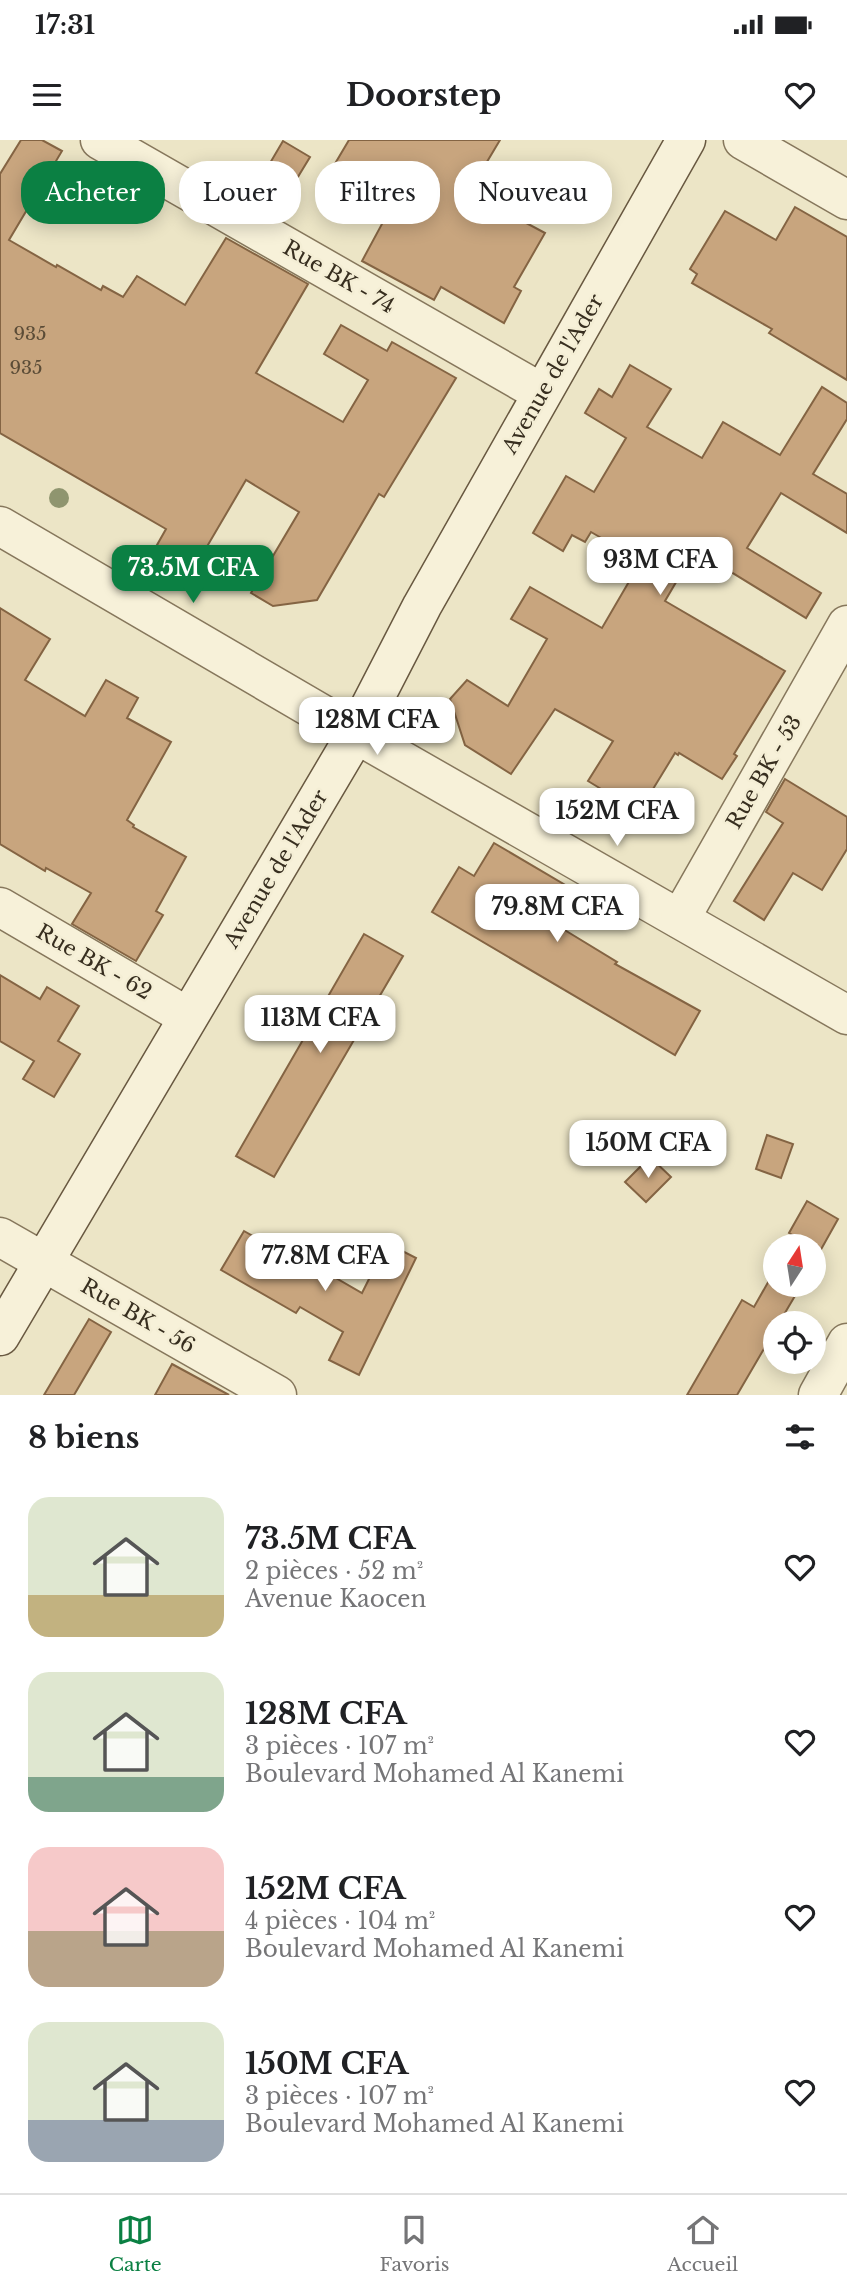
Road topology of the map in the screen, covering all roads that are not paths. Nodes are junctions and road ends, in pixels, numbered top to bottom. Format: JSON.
{"nodes":[{"id":1,"x":100,"y":140,"type":"edge"},
{"id":2,"x":686,"y":140,"type":"edge"},
{"id":3,"x":743,"y":140,"type":"edge"},
{"id":4,"x":847,"y":200,"type":"edge"},
{"id":5,"x":542,"y":393,"type":"junction"},
{"id":6,"x":0,"y":526,"type":"edge"},
{"id":7,"x":847,"y":625,"type":"edge"},
{"id":8,"x":356,"y":734,"type":"junction"},
{"id":9,"x":0,"y":907,"type":"edge"},
{"id":10,"x":680,"y":919,"type":"junction"},
{"id":11,"x":847,"y":1015,"type":"edge"},
{"id":12,"x":188,"y":1017,"type":"junction"},
{"id":13,"x":0,"y":1237,"type":"edge"},
{"id":14,"x":43,"y":1262,"type":"junction"},
{"id":15,"x":0,"y":1336,"type":"edge"},
{"id":16,"x":847,"y":1343,"type":"edge"},
{"id":17,"x":277,"y":1395,"type":"edge"},
{"id":18,"x":818,"y":1395,"type":"edge"}],
"edges":[{"from":1,"to":5,"type":"street","name":"Rue BK - 74"},
{"from":2,"to":5,"type":"street","name":"Avenue de l'Ader"},
{"from":3,"to":4,"type":"street"},
{"from":5,"to":8,"type":"street","name":"Avenue de l'Ader"},
{"from":6,"to":8,"type":"street"},
{"from":7,"to":10,"type":"street","name":"Rue BK - 53"},
{"from":8,"to":10,"type":"street"},
{"from":8,"to":12,"type":"street","name":"Avenue de l'Ader"},
{"from":9,"to":12,"type":"street","name":"Rue BK - 62"},
{"from":10,"to":11,"type":"street"},
{"from":12,"to":14,"type":"street","name":"Avenue de l'Ader"},
{"from":13,"to":14,"type":"street","name":"Rue BK - 56"},
{"from":14,"to":15,"type":"street","name":"Avenue de l'Ader"},
{"from":14,"to":17,"type":"street","name":"Rue BK - 56"},
{"from":16,"to":18,"type":"street"}]}
